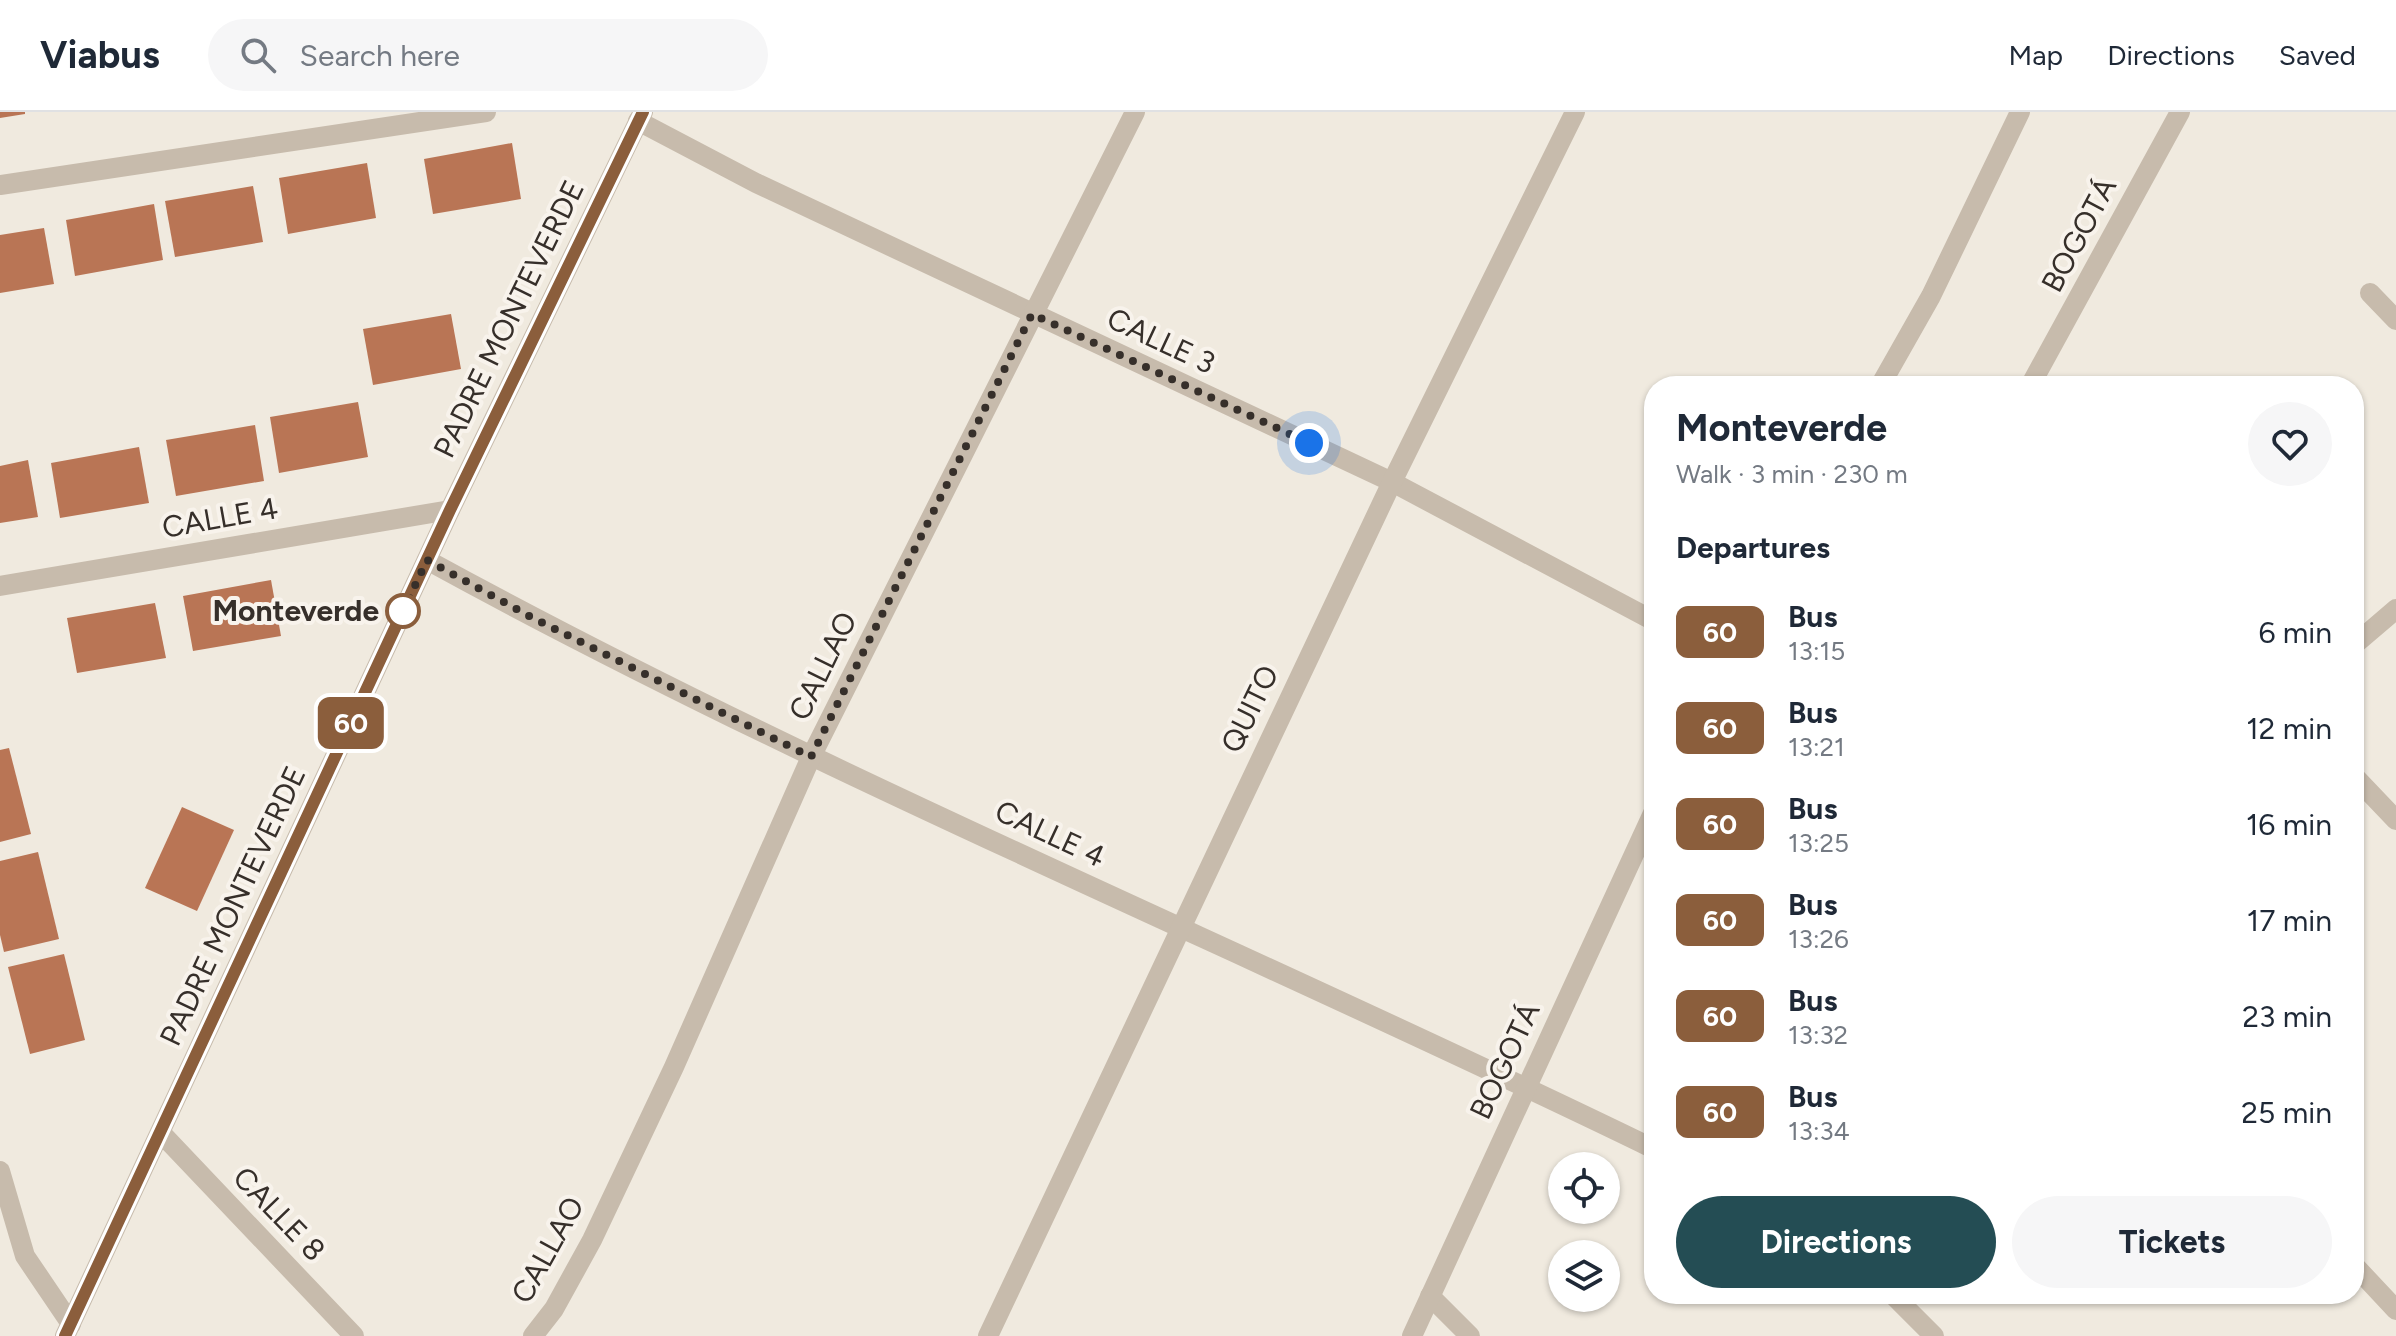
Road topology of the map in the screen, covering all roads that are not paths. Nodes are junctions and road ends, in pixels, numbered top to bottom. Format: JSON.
{"nodes":[{"id":1,"x":486,"y":112,"type":"edge"},
{"id":2,"x":1135,"y":112,"type":"edge"},
{"id":3,"x":1575,"y":112,"type":"edge"},
{"id":4,"x":2020,"y":112,"type":"edge"},
{"id":5,"x":2180,"y":112,"type":"edge"},
{"id":6,"x":640,"y":117,"type":"edge"},
{"id":7,"x":0,"y":185,"type":"edge"},
{"id":8,"x":2370,"y":293,"type":"dead end"},
{"id":9,"x":1032,"y":314,"type":"junction"},
{"id":10,"x":2396,"y":320,"type":"edge"},
{"id":11,"x":1886,"y":376,"type":"edge"},
{"id":12,"x":2035,"y":376,"type":"edge"},
{"id":13,"x":1392,"y":482,"type":"junction"},
{"id":14,"x":450,"y":510,"type":"junction"},
{"id":15,"x":427,"y":560,"type":"junction"},
{"id":16,"x":0,"y":586,"type":"edge"},
{"id":17,"x":2396,"y":609,"type":"edge"},
{"id":18,"x":1644,"y":616,"type":"edge"},
{"id":19,"x":2364,"y":636,"type":"edge"},
{"id":20,"x":811,"y":757,"type":"junction"},
{"id":21,"x":2364,"y":786,"type":"edge"},
{"id":22,"x":2396,"y":820,"type":"edge"},
{"id":23,"x":1644,"y":832,"type":"edge"},
{"id":24,"x":1180,"y":927,"type":"junction"},
{"id":25,"x":1526,"y":1086,"type":"junction"},
{"id":26,"x":161,"y":1133,"type":"junction"},
{"id":27,"x":1644,"y":1144,"type":"edge"},
{"id":28,"x":0,"y":1171,"type":"edge"},
{"id":29,"x":2364,"y":1276,"type":"edge"},
{"id":30,"x":1430,"y":1296,"type":"junction"},
{"id":31,"x":1902,"y":1304,"type":"edge"},
{"id":32,"x":2396,"y":1310,"type":"edge"},
{"id":33,"x":68,"y":1330,"type":"edge"},
{"id":34,"x":354,"y":1336,"type":"edge"},
{"id":35,"x":533,"y":1336,"type":"edge"},
{"id":36,"x":988,"y":1336,"type":"edge"},
{"id":37,"x":1412,"y":1336,"type":"edge"},
{"id":38,"x":1470,"y":1336,"type":"edge"},
{"id":39,"x":1934,"y":1336,"type":"edge"}],
"edges":[{"from":1,"to":7,"type":"street"},
{"from":2,"to":9,"type":"street","name":"CALLAO"},
{"from":3,"to":13,"type":"street","name":"QUITO"},
{"from":4,"to":11,"type":"street"},
{"from":5,"to":12,"type":"street","name":"BOGOTÁ"},
{"from":6,"to":9,"type":"street","name":"CALLE 3"},
{"from":6,"to":14,"type":"street","name":"PADRE MONTEVERDE"},
{"from":8,"to":10,"type":"street"},
{"from":9,"to":13,"type":"street","name":"CALLE 3"},
{"from":9,"to":20,"type":"street","name":"CALLAO"},
{"from":13,"to":18,"type":"street","name":"CALLE 3"},
{"from":13,"to":24,"type":"street","name":"QUITO"},
{"from":14,"to":15,"type":"street","name":"PADRE MONTEVERDE"},
{"from":14,"to":16,"type":"street","name":"CALLE 4"},
{"from":15,"to":20,"type":"street","name":"CALLE 4"},
{"from":15,"to":26,"type":"street","name":"PADRE MONTEVERDE"},
{"from":17,"to":19,"type":"street"},
{"from":20,"to":24,"type":"street","name":"CALLE 4"},
{"from":20,"to":35,"type":"street","name":"CALLAO"},
{"from":21,"to":22,"type":"street"},
{"from":23,"to":25,"type":"street","name":"BOGOTÁ"},
{"from":24,"to":25,"type":"street","name":"CALLE 4"},
{"from":24,"to":36,"type":"street","name":"QUITO"},
{"from":25,"to":27,"type":"street","name":"CALLE 4"},
{"from":25,"to":30,"type":"street","name":"BOGOTÁ"},
{"from":26,"to":33,"type":"street","name":"PADRE MONTEVERDE"},
{"from":26,"to":34,"type":"street","name":"CALLE 8"},
{"from":28,"to":33,"type":"street"},
{"from":29,"to":32,"type":"street"},
{"from":30,"to":37,"type":"street","name":"BOGOTÁ"},
{"from":30,"to":38,"type":"street"},
{"from":31,"to":39,"type":"street"}]}
